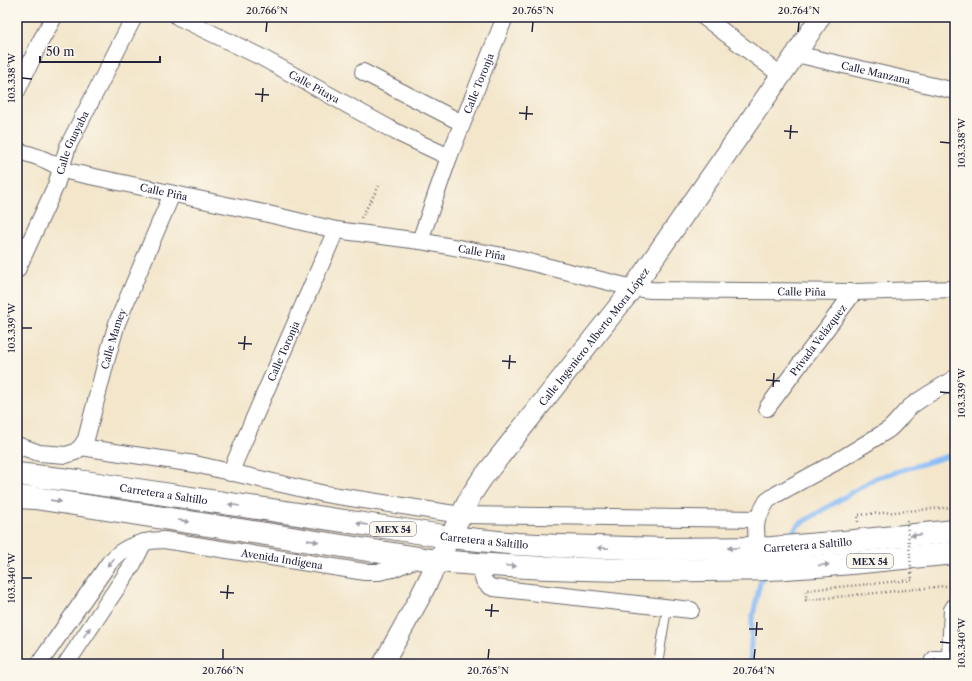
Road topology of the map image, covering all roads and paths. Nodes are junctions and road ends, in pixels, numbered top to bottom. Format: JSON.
{"nodes":[{"id":1,"x":54,"y":17,"type":"edge"},
{"id":2,"x":134,"y":17,"type":"edge"},
{"id":3,"x":178,"y":17,"type":"edge"},
{"id":4,"x":505,"y":17,"type":"edge"},
{"id":5,"x":704,"y":17,"type":"edge"},
{"id":6,"x":820,"y":17,"type":"edge"},
{"id":7,"x":796,"y":54,"type":"junction"},
{"id":8,"x":363,"y":72,"type":"dead end"},
{"id":9,"x":781,"y":75,"type":"junction"},
{"id":10,"x":17,"y":91,"type":"edge"},
{"id":11,"x":955,"y":91,"type":"edge"},
{"id":12,"x":462,"y":123,"type":"junction"},
{"id":13,"x":17,"y":151,"type":"edge"},
{"id":14,"x":449,"y":157,"type":"junction"},
{"id":15,"x":61,"y":169,"type":"junction"},
{"id":16,"x":379,"y":186,"type":"dead end"},
{"id":17,"x":172,"y":194,"type":"junction"},
{"id":18,"x":336,"y":230,"type":"junction"},
{"id":19,"x":353,"y":232,"type":"junction"},
{"id":20,"x":420,"y":241,"type":"junction"},
{"id":21,"x":17,"y":270,"type":"edge"},
{"id":22,"x":633,"y":288,"type":"junction"},
{"id":23,"x":955,"y":289,"type":"edge"},
{"id":24,"x":854,"y":292,"type":"junction"},
{"id":25,"x":955,"y":378,"type":"edge"},
{"id":26,"x":767,"y":408,"type":"dead end"},
{"id":27,"x":17,"y":445,"type":"edge"},
{"id":28,"x":81,"y":447,"type":"junction"},
{"id":29,"x":39,"y":453,"type":"junction"},
{"id":30,"x":230,"y":472,"type":"junction"},
{"id":31,"x":27,"y":475,"type":"edge"},
{"id":32,"x":17,"y":497,"type":"edge"},
{"id":33,"x":955,"y":507,"type":"edge"},
{"id":34,"x":461,"y":515,"type":"junction"},
{"id":35,"x":757,"y":519,"type":"junction"},
{"id":36,"x":907,"y":521,"type":"dead end"},
{"id":37,"x":859,"y":525,"type":"dead end"},
{"id":38,"x":955,"y":530,"type":"edge"},
{"id":39,"x":450,"y":537,"type":"junction"},
{"id":40,"x":144,"y":542,"type":"junction"},
{"id":41,"x":764,"y":548,"type":"junction"},
{"id":42,"x":955,"y":553,"type":"edge"},
{"id":43,"x":429,"y":560,"type":"junction"},
{"id":44,"x":481,"y":565,"type":"junction"},
{"id":45,"x":955,"y":585,"type":"edge"},
{"id":46,"x":955,"y":602,"type":"edge"},
{"id":47,"x":668,"y":608,"type":"junction"},
{"id":48,"x":691,"y":610,"type":"dead end"},
{"id":49,"x":946,"y":655,"type":"junction"},
{"id":50,"x":955,"y":656,"type":"edge"},
{"id":51,"x":39,"y":664,"type":"edge"},
{"id":52,"x":66,"y":664,"type":"edge"},
{"id":53,"x":383,"y":664,"type":"edge"},
{"id":54,"x":658,"y":664,"type":"edge"},
{"id":55,"x":928,"y":664,"type":"edge"}],
"edges":[{"from":1,"to":10,"type":"street"},
{"from":2,"to":15,"type":"street","name":"Calle Guayaba"},
{"from":3,"to":14,"type":"street","name":"Calle Pitaya"},
{"from":4,"to":12,"type":"street","name":"Calle Toronja"},
{"from":5,"to":9,"type":"street"},
{"from":6,"to":7,"type":"street","name":"Calle Ingeniero Alberto Mora López"},
{"from":7,"to":9,"type":"street","name":"Calle Ingeniero Alberto Mora López"},
{"from":7,"to":11,"type":"street","name":"Calle Manzana"},
{"from":8,"to":12,"type":"street"},
{"from":9,"to":22,"type":"street","name":"Calle Ingeniero Alberto Mora López"},
{"from":12,"to":14,"type":"street","name":"Calle Toronja"},
{"from":13,"to":15,"type":"street","name":"Calle Piña"},
{"from":14,"to":20,"type":"street","name":"Calle Toronja"},
{"from":15,"to":17,"type":"street","name":"Calle Piña"},
{"from":15,"to":21,"type":"street","name":"Calle Guayaba"},
{"from":16,"to":19,"type":"path"},
{"from":17,"to":18,"type":"street","name":"Calle Piña"},
{"from":17,"to":28,"type":"street","name":"Calle Mamey"},
{"from":18,"to":19,"type":"street","name":"Calle Piña"},
{"from":18,"to":30,"type":"street","name":"Calle Toronja"},
{"from":19,"to":20,"type":"street","name":"Calle Piña"},
{"from":20,"to":22,"type":"street","name":"Calle Piña"},
{"from":22,"to":24,"type":"street","name":"Calle Piña"},
{"from":22,"to":34,"type":"street","name":"Calle Ingeniero Alberto Mora López"},
{"from":23,"to":24,"type":"street","name":"Calle Piña"},
{"from":24,"to":26,"type":"street","name":"Privada Velázquez"},
{"from":25,"to":35,"type":"street"},
{"from":27,"to":29,"type":"street"},
{"from":28,"to":29,"type":"street"},
{"from":28,"to":30,"type":"street"},
{"from":29,"to":31,"type":"street"},
{"from":30,"to":34,"type":"street"},
{"from":39,"to":31,"type":"main road","name":"Carretera a Saltillo","number":"MEX 54","one_way":true},
{"from":32,"to":43,"type":"main road","number":"MEX 54","one_way":true},
{"from":33,"to":37,"type":"path"},
{"from":34,"to":35,"type":"street"},
{"from":34,"to":39,"type":"street","name":"Calle Ingeniero Alberto Mora López"},
{"from":35,"to":41,"type":"street"},
{"from":36,"to":45,"type":"path","bridge":true},
{"from":38,"to":41,"type":"main road","name":"Carretera a Saltillo","number":"MEX 54","one_way":true},
{"from":41,"to":39,"type":"main road","name":"Carretera a Saltillo","number":"MEX 54","one_way":true},
{"from":39,"to":43,"type":"street","name":"Calle Ingeniero Alberto Mora López"},
{"from":40,"to":43,"type":"street","name":"Avenida Indígena"},
{"from":40,"to":51,"type":"street","name":"Avenida Indígena","one_way":true},
{"from":52,"to":40,"type":"street","one_way":true},
{"from":44,"to":42,"type":"main road","number":"MEX 54","one_way":true},
{"from":43,"to":44,"type":"main road","number":"MEX 54"},
{"from":43,"to":53,"type":"street","name":"Calle Ingeniero Alberto Mora López"},
{"from":44,"to":47,"type":"street"},
{"from":46,"to":49,"type":"lane"},
{"from":47,"to":48,"type":"street"},
{"from":47,"to":54,"type":"lane"},
{"from":49,"to":50,"type":"lane"},
{"from":49,"to":55,"type":"lane"}]}
